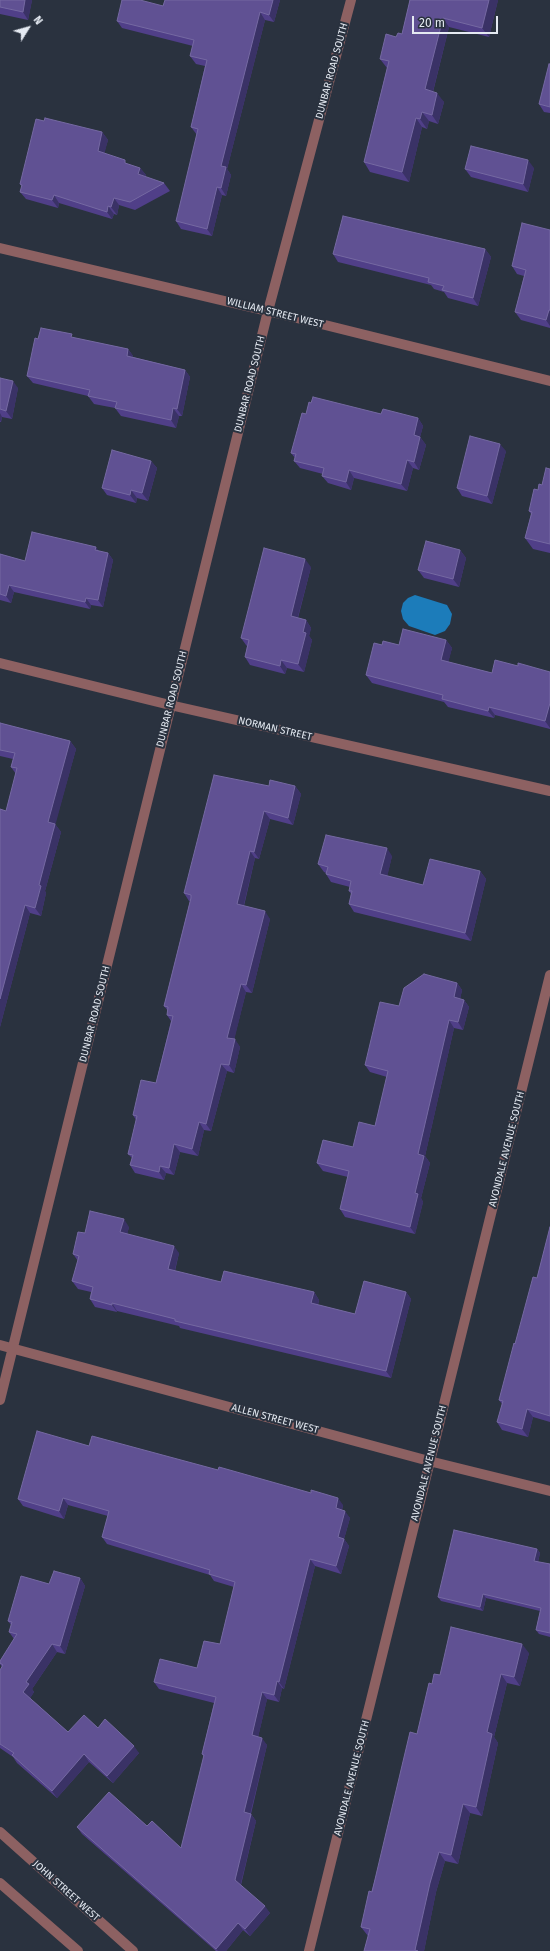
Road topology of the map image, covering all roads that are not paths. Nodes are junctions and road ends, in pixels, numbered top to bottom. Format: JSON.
{"nodes":[{"id":1,"x":350,"y":0,"type":"edge"},
{"id":2,"x":0,"y":248,"type":"edge"},
{"id":3,"x":268,"y":311,"type":"junction"},
{"id":4,"x":550,"y":381,"type":"edge"},
{"id":5,"x":0,"y":663,"type":"edge"},
{"id":6,"x":170,"y":705,"type":"junction"},
{"id":7,"x":550,"y":791,"type":"edge"},
{"id":8,"x":550,"y":975,"type":"edge"},
{"id":9,"x":0,"y":1345,"type":"edge"},
{"id":10,"x":14,"y":1349,"type":"junction"},
{"id":11,"x":0,"y":1400,"type":"edge"},
{"id":12,"x":429,"y":1461,"type":"junction"},
{"id":13,"x":550,"y":1491,"type":"edge"},
{"id":14,"x":0,"y":1832,"type":"edge"},
{"id":15,"x":0,"y":1884,"type":"edge"},
{"id":16,"x":78,"y":1951,"type":"edge"},
{"id":17,"x":133,"y":1951,"type":"edge"},
{"id":18,"x":309,"y":1951,"type":"edge"}],
"edges":[{"from":1,"to":3,"type":"street","name":"DUNBAR ROAD SOUTH"},
{"from":2,"to":3,"type":"street","name":"WILLIAM STREET WEST"},
{"from":3,"to":4,"type":"street","name":"WILLIAM STREET WEST"},
{"from":3,"to":6,"type":"street","name":"DUNBAR ROAD SOUTH"},
{"from":5,"to":6,"type":"street","name":"NORMAN STREET"},
{"from":6,"to":7,"type":"street","name":"NORMAN STREET"},
{"from":6,"to":10,"type":"street","name":"DUNBAR ROAD SOUTH"},
{"from":8,"to":12,"type":"street","name":"AVONDALE AVENUE SOUTH"},
{"from":9,"to":10,"type":"street","name":"ALLEN STREET WEST"},
{"from":10,"to":11,"type":"street","name":"DUNBAR ROAD SOUTH"},
{"from":10,"to":12,"type":"street","name":"ALLEN STREET WEST"},
{"from":12,"to":13,"type":"street","name":"ALLEN STREET WEST"},
{"from":12,"to":18,"type":"street","name":"AVONDALE AVENUE SOUTH"},
{"from":14,"to":17,"type":"street","name":"JOHN STREET WEST"},
{"from":15,"to":16,"type":"street"}]}
